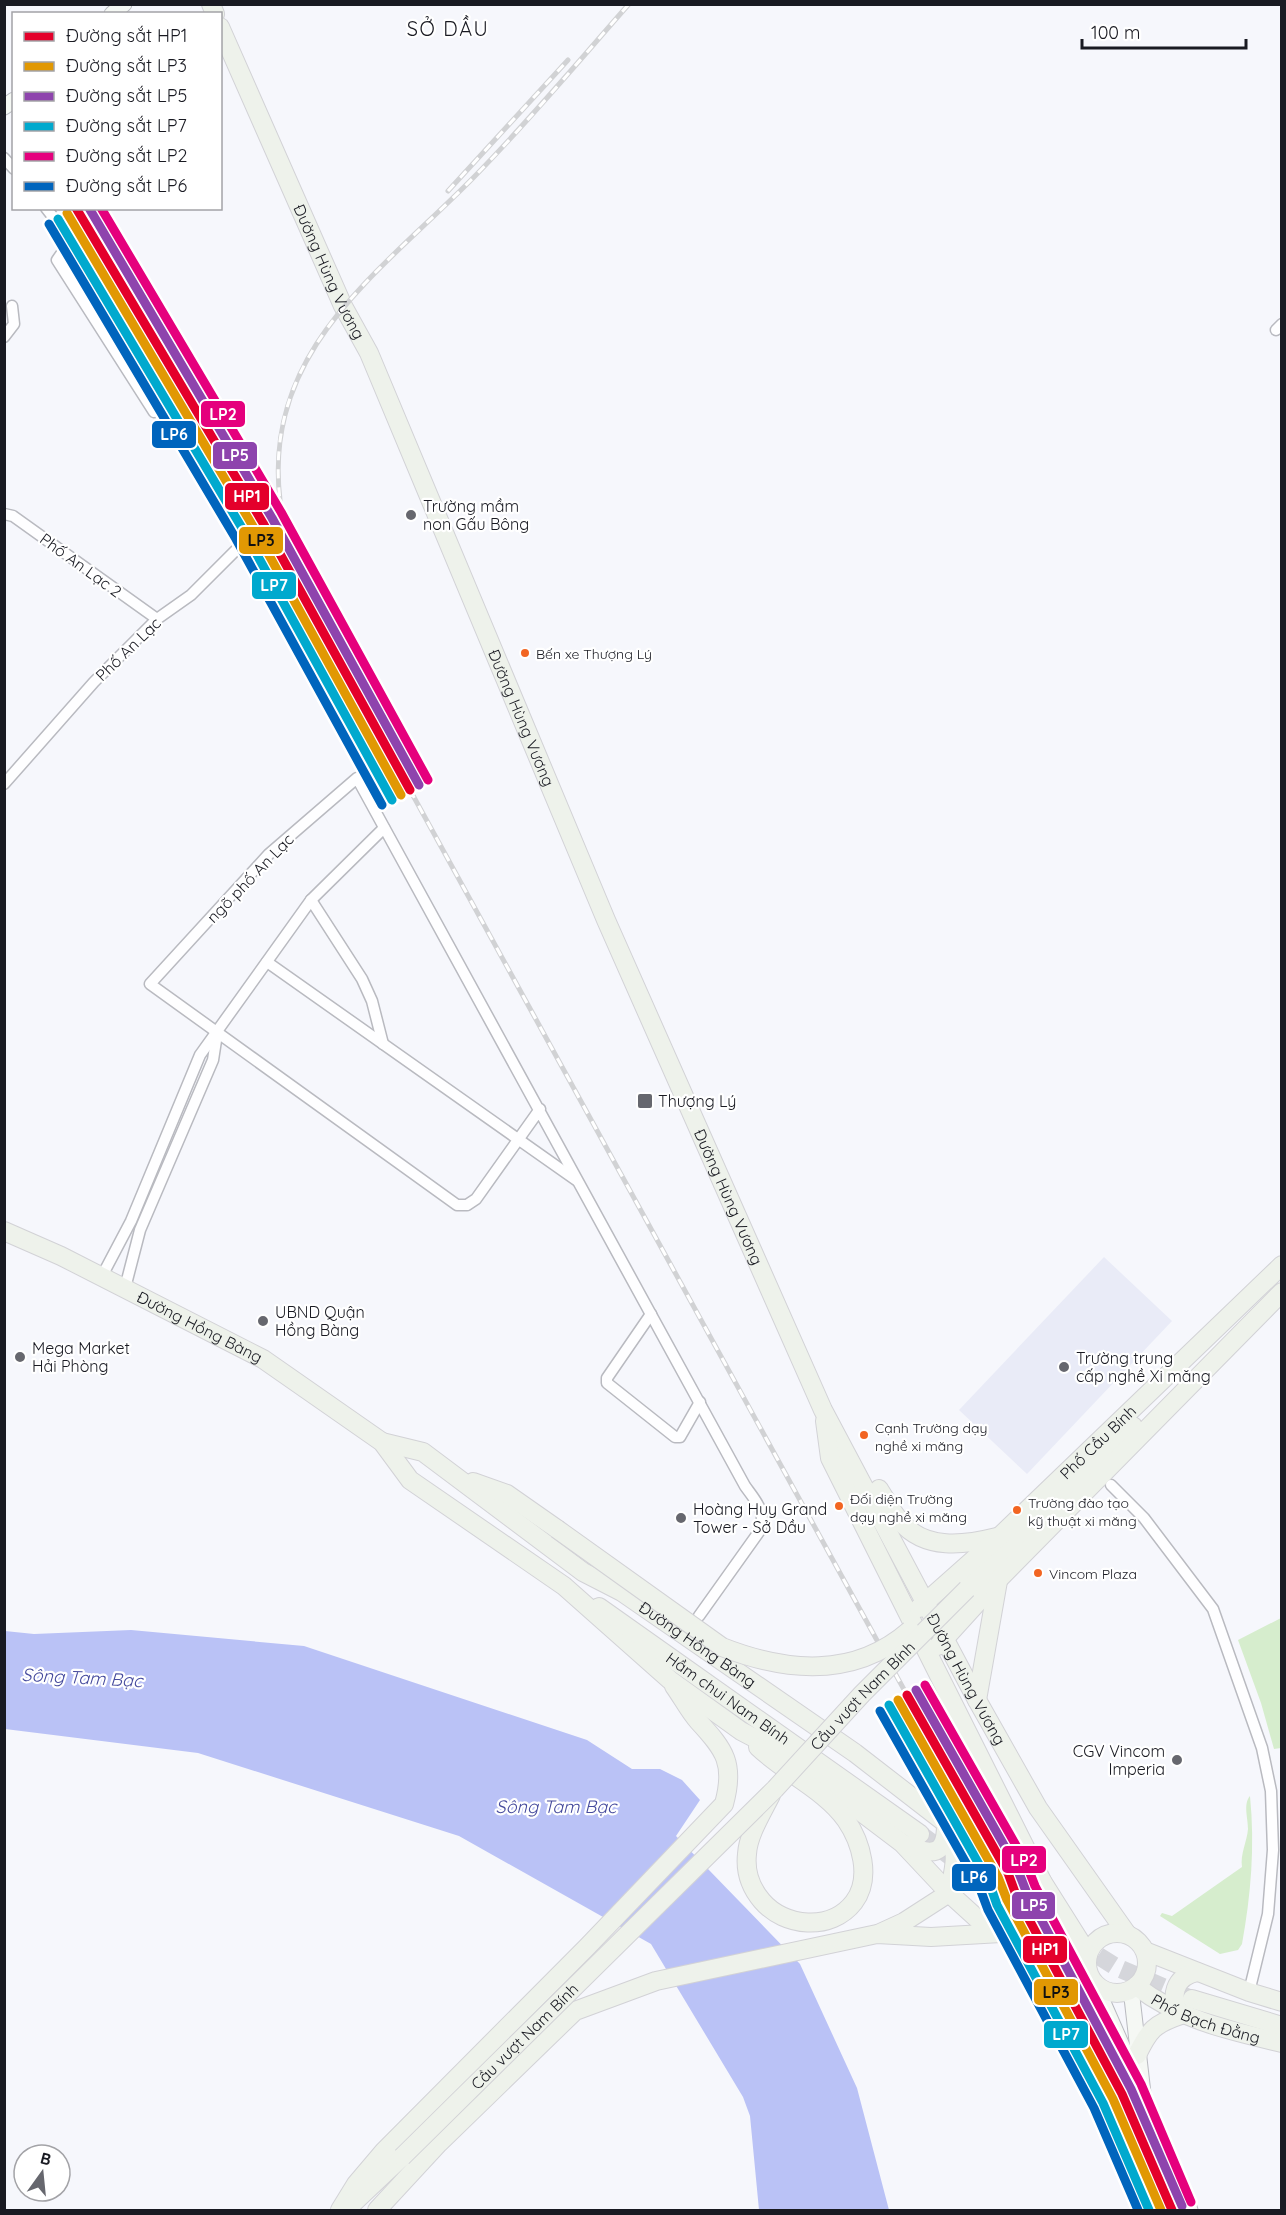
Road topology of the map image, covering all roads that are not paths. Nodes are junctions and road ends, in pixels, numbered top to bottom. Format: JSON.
{"nodes":[{"id":1,"x":222,"y":32,"type":"edge"},
{"id":2,"x":48,"y":210,"type":"edge"},
{"id":3,"x":12,"y":306,"type":"dead end"},
{"id":4,"x":4,"y":337,"type":"edge"},
{"id":5,"x":154,"y":412,"type":"dead end"},
{"id":6,"x":4,"y":514,"type":"edge"},
{"id":7,"x":262,"y":523,"type":"dead end"},
{"id":8,"x":157,"y":619,"type":"junction"},
{"id":9,"x":4,"y":784,"type":"edge"},
{"id":10,"x":384,"y":828,"type":"junction"},
{"id":11,"x":311,"y":900,"type":"junction"},
{"id":12,"x":267,"y":962,"type":"junction"},
{"id":13,"x":217,"y":1034,"type":"junction"},
{"id":14,"x":384,"y":1044,"type":"junction"},
{"id":15,"x":540,"y":1109,"type":"junction"},
{"id":16,"x":519,"y":1140,"type":"junction"},
{"id":17,"x":577,"y":1181,"type":"junction"},
{"id":18,"x":4,"y":1231,"type":"edge"},
{"id":19,"x":1281,"y":1265,"type":"edge"},
{"id":20,"x":102,"y":1276,"type":"junction"},
{"id":21,"x":125,"y":1288,"type":"junction"},
{"id":22,"x":1281,"y":1292,"type":"edge"},
{"id":23,"x":651,"y":1314,"type":"junction"},
{"id":24,"x":1220,"y":1324,"type":"junction"},
{"id":25,"x":1241,"y":1332,"type":"junction"},
{"id":26,"x":1196,"y":1365,"type":"junction"},
{"id":27,"x":700,"y":1402,"type":"junction"},
{"id":28,"x":824,"y":1410,"type":"junction"},
{"id":29,"x":382,"y":1442,"type":"junction"},
{"id":30,"x":854,"y":1465,"type":"junction"},
{"id":31,"x":458,"y":1477,"type":"junction"},
{"id":32,"x":1111,"y":1485,"type":"dead end"},
{"id":33,"x":999,"y":1537,"type":"junction"},
{"id":34,"x":583,"y":1572,"type":"junction"},
{"id":35,"x":999,"y":1580,"type":"junction"},
{"id":36,"x":564,"y":1586,"type":"junction"},
{"id":37,"x":967,"y":1588,"type":"junction"},
{"id":38,"x":926,"y":1601,"type":"junction"},
{"id":39,"x":699,"y":1616,"type":"dead end"},
{"id":40,"x":911,"y":1617,"type":"junction"},
{"id":41,"x":946,"y":1639,"type":"junction"},
{"id":42,"x":928,"y":1654,"type":"junction"},
{"id":43,"x":670,"y":1680,"type":"junction"},
{"id":44,"x":977,"y":1700,"type":"junction"},
{"id":45,"x":956,"y":1711,"type":"junction"},
{"id":46,"x":741,"y":1731,"type":"junction"},
{"id":47,"x":775,"y":1788,"type":"junction"},
{"id":48,"x":1276,"y":1790,"type":"edge"},
{"id":49,"x":946,"y":1825,"type":"junction"},
{"id":50,"x":902,"y":1843,"type":"junction"},
{"id":51,"x":1042,"y":1881,"type":"junction"},
{"id":52,"x":949,"y":1893,"type":"junction"},
{"id":53,"x":877,"y":1934,"type":"junction"},
{"id":54,"x":1011,"y":1934,"type":"junction"},
{"id":55,"x":1127,"y":1934,"type":"junction"},
{"id":56,"x":1144,"y":1951,"type":"junction"},
{"id":57,"x":1087,"y":1959,"type":"junction"},
{"id":58,"x":1094,"y":1982,"type":"junction"},
{"id":59,"x":549,"y":1984,"type":"junction"},
{"id":60,"x":1195,"y":1986,"type":"junction"},
{"id":61,"x":1133,"y":1988,"type":"junction"},
{"id":62,"x":1249,"y":1992,"type":"junction"},
{"id":63,"x":1281,"y":2002,"type":"edge"},
{"id":64,"x":575,"y":2011,"type":"junction"},
{"id":65,"x":1181,"y":2015,"type":"junction"},
{"id":66,"x":1281,"y":2017,"type":"edge"},
{"id":67,"x":1281,"y":2026,"type":"edge"},
{"id":68,"x":1281,"y":2043,"type":"edge"},
{"id":69,"x":1137,"y":2055,"type":"junction"},
{"id":70,"x":1141,"y":2090,"type":"junction"},
{"id":71,"x":402,"y":2157,"type":"junction"},
{"id":72,"x":339,"y":2211,"type":"edge"},
{"id":73,"x":346,"y":2211,"type":"edge"},
{"id":74,"x":364,"y":2211,"type":"edge"},
{"id":75,"x":377,"y":2211,"type":"edge"},
{"id":76,"x":1149,"y":2211,"type":"edge"},
{"id":77,"x":1190,"y":2211,"type":"edge"}],
"edges":[{"from":1,"to":28,"type":"main road","name":"Đường Hùng Vương"},
{"from":2,"to":5,"type":"street"},
{"from":3,"to":4,"type":"street"},
{"from":6,"to":8,"type":"street","name":"Phố An Lạc 2"},
{"from":7,"to":8,"type":"street","name":"Phố An Lạc"},
{"from":8,"to":9,"type":"street","name":"Phố An Lạc"},
{"from":10,"to":11,"type":"street"},
{"from":10,"to":13,"type":"street","name":"ngõ phố An Lạc"},
{"from":10,"to":15,"type":"street"},
{"from":11,"to":12,"type":"street"},
{"from":11,"to":14,"type":"street"},
{"from":12,"to":13,"type":"street"},
{"from":12,"to":14,"type":"street"},
{"from":13,"to":16,"type":"street"},
{"from":13,"to":20,"type":"street"},
{"from":13,"to":21,"type":"street"},
{"from":14,"to":16,"type":"street"},
{"from":15,"to":16,"type":"street"},
{"from":15,"to":17,"type":"street"},
{"from":16,"to":17,"type":"street"},
{"from":17,"to":23,"type":"street"},
{"from":18,"to":20,"type":"main road","name":"Đường Hồng Bàng"},
{"from":19,"to":24,"type":"main road","name":"Phố Cầu Bính"},
{"from":20,"to":21,"type":"main road","name":"Đường Hồng Bàng"},
{"from":21,"to":29,"type":"main road","name":"Đường Hồng Bàng"},
{"from":22,"to":25,"type":"main road","name":"Phố Cầu Bính"},
{"from":23,"to":27,"type":"street"},
{"from":23,"to":27,"type":"street"},
{"from":24,"to":26,"type":"main road","name":"Cầu vượt Nam Bính"},
{"from":24,"to":33,"type":"main road","name":"Phố Cầu Bính"},
{"from":25,"to":26,"type":"main road","name":"Cầu vượt Nam Bính"},
{"from":25,"to":35,"type":"main road","name":"Phố Cầu Bính"},
{"from":26,"to":37,"type":"main road","name":"Cầu vượt Nam Bính"},
{"from":27,"to":39,"type":"street"},
{"from":28,"to":30,"type":"main road","name":"Đường Hùng Vương"},
{"from":28,"to":40,"type":"main road","name":"Đường Hùng Vương"},
{"from":29,"to":31,"type":"main road","name":"Đường Hồng Bàng"},
{"from":29,"to":36,"type":"main road","name":"Đường Hồng Bàng"},
{"from":30,"to":33,"type":"main road"},
{"from":30,"to":38,"type":"main road","name":"Đường Hùng Vương"},
{"from":31,"to":34,"type":"main road","name":"Đường Hồng Bàng"},
{"from":31,"to":37,"type":"main road","bridge":true},
{"from":32,"to":48,"type":"street"},
{"from":33,"to":38,"type":"main road","name":"Phố Cầu Bính"},
{"from":34,"to":36,"type":"main road","name":"Hầm chui Nam Bính"},
{"from":34,"to":49,"type":"main road","name":"Đường Hồng Bàng"},
{"from":35,"to":41,"type":"main road","name":"Phố Cầu Bính"},
{"from":35,"to":44,"type":"main road"},
{"from":36,"to":43,"type":"main road","name":"Đường Hồng Bàng"},
{"from":37,"to":47,"type":"main road","name":"Cầu vượt Nam Bính","bridge":true},
{"from":38,"to":40,"type":"main road","name":"Phố Cầu Bính"},
{"from":38,"to":41,"type":"main road","name":"Đường Hùng Vương"},
{"from":40,"to":42,"type":"main road","name":"Đường Hùng Vương"},
{"from":41,"to":42,"type":"main road","name":"Phố Cầu Bính"},
{"from":41,"to":44,"type":"main road","name":"Đường Hùng Vương"},
{"from":42,"to":45,"type":"main road","name":"Đường Hùng Vương"},
{"from":43,"to":46,"type":"main road","name":"Đường Hồng Bàng"},
{"from":43,"to":59,"type":"main road"},
{"from":44,"to":45,"type":"main road"},
{"from":44,"to":55,"type":"main road","name":"Đường Hùng Vương"},
{"from":45,"to":51,"type":"main road","name":"Đường Hùng Vương"},
{"from":46,"to":47,"type":"main road","name":"Cầu vượt Nam Bính","bridge":true},
{"from":46,"to":50,"type":"main road","name":"Đường Hồng Bàng"},
{"from":47,"to":71,"type":"main road","name":"Cầu vượt Nam Bính","bridge":true},
{"from":48,"to":62,"type":"street"},
{"from":49,"to":50,"type":"main road"},
{"from":49,"to":51,"type":"main road","name":"Đường Hồng Bàng"},
{"from":49,"to":52,"type":"main road"},
{"from":50,"to":52,"type":"main road","name":"Đường Hồng Bàng"},
{"from":51,"to":57,"type":"main road","name":"Đường Hùng Vương"},
{"from":52,"to":53,"type":"main road"},
{"from":52,"to":54,"type":"main road","name":"Đường Hồng Bàng"},
{"from":53,"to":54,"type":"main road"},
{"from":53,"to":64,"type":"main road"},
{"from":54,"to":57,"type":"main road","name":"Đường Hồng Bàng"},
{"from":54,"to":76,"type":"main road"},
{"from":55,"to":56,"type":"main road"},
{"from":55,"to":57,"type":"main road"},
{"from":56,"to":60,"type":"main road"},
{"from":56,"to":61,"type":"main road"},
{"from":57,"to":58,"type":"main road"},
{"from":58,"to":61,"type":"main road"},
{"from":58,"to":70,"type":"main road"},
{"from":59,"to":64,"type":"main road"},
{"from":59,"to":72,"type":"main road"},
{"from":60,"to":62,"type":"main road"},
{"from":60,"to":65,"type":"main road"},
{"from":60,"to":66,"type":"main road"},
{"from":60,"to":67,"type":"main road"},
{"from":61,"to":65,"type":"main road","name":"Phố Bạch Đằng"},
{"from":61,"to":69,"type":"main road"},
{"from":62,"to":63,"type":"main road"},
{"from":64,"to":75,"type":"main road"},
{"from":65,"to":68,"type":"main road","name":"Phố Bạch Đằng"},
{"from":65,"to":69,"type":"main road"},
{"from":69,"to":70,"type":"main road"},
{"from":70,"to":77,"type":"main road"},
{"from":71,"to":73,"type":"main road","name":"Cầu vượt Nam Bính"},
{"from":71,"to":74,"type":"main road","name":"Cầu vượt Nam Bính"}]}
